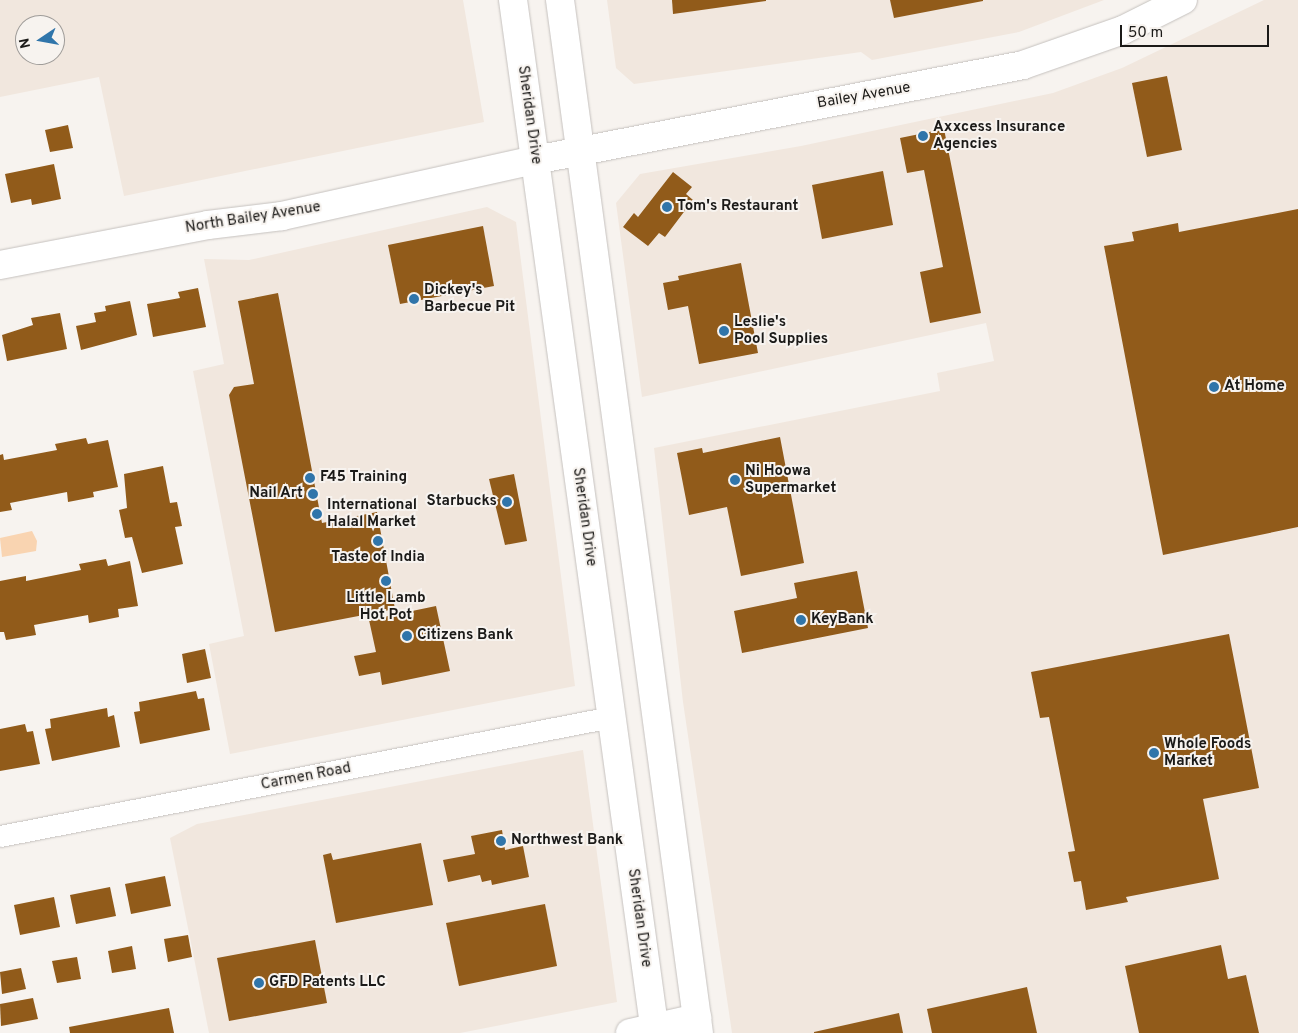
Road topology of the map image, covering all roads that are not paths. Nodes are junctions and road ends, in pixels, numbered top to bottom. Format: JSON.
{"nodes":[{"id":1,"x":514,"y":0,"type":"edge"},
{"id":2,"x":560,"y":0,"type":"edge"},
{"id":3,"x":1183,"y":0,"type":"edge"},
{"id":4,"x":580,"y":149,"type":"junction"},
{"id":5,"x":535,"y":160,"type":"junction"},
{"id":6,"x":0,"y":265,"type":"edge"},
{"id":7,"x":612,"y":717,"type":"junction"},
{"id":8,"x":0,"y":836,"type":"edge"},
{"id":9,"x":698,"y":1026,"type":"edge"},
{"id":10,"x":647,"y":1031,"type":"edge"}],
"edges":[{"from":1,"to":5,"type":"main road","name":"Sheridan Drive"},
{"from":2,"to":4,"type":"main road"},
{"from":3,"to":4,"type":"main road","name":"Bailey Avenue"},
{"from":4,"to":5,"type":"main road","name":"Bailey Avenue"},
{"from":4,"to":9,"type":"main road"},
{"from":5,"to":6,"type":"main road","name":"North Bailey Avenue"},
{"from":5,"to":7,"type":"main road","name":"Sheridan Drive"},
{"from":7,"to":8,"type":"street","name":"Carmen Road"},
{"from":7,"to":10,"type":"main road","name":"Sheridan Drive"},
{"from":9,"to":10,"type":"main road"}]}
